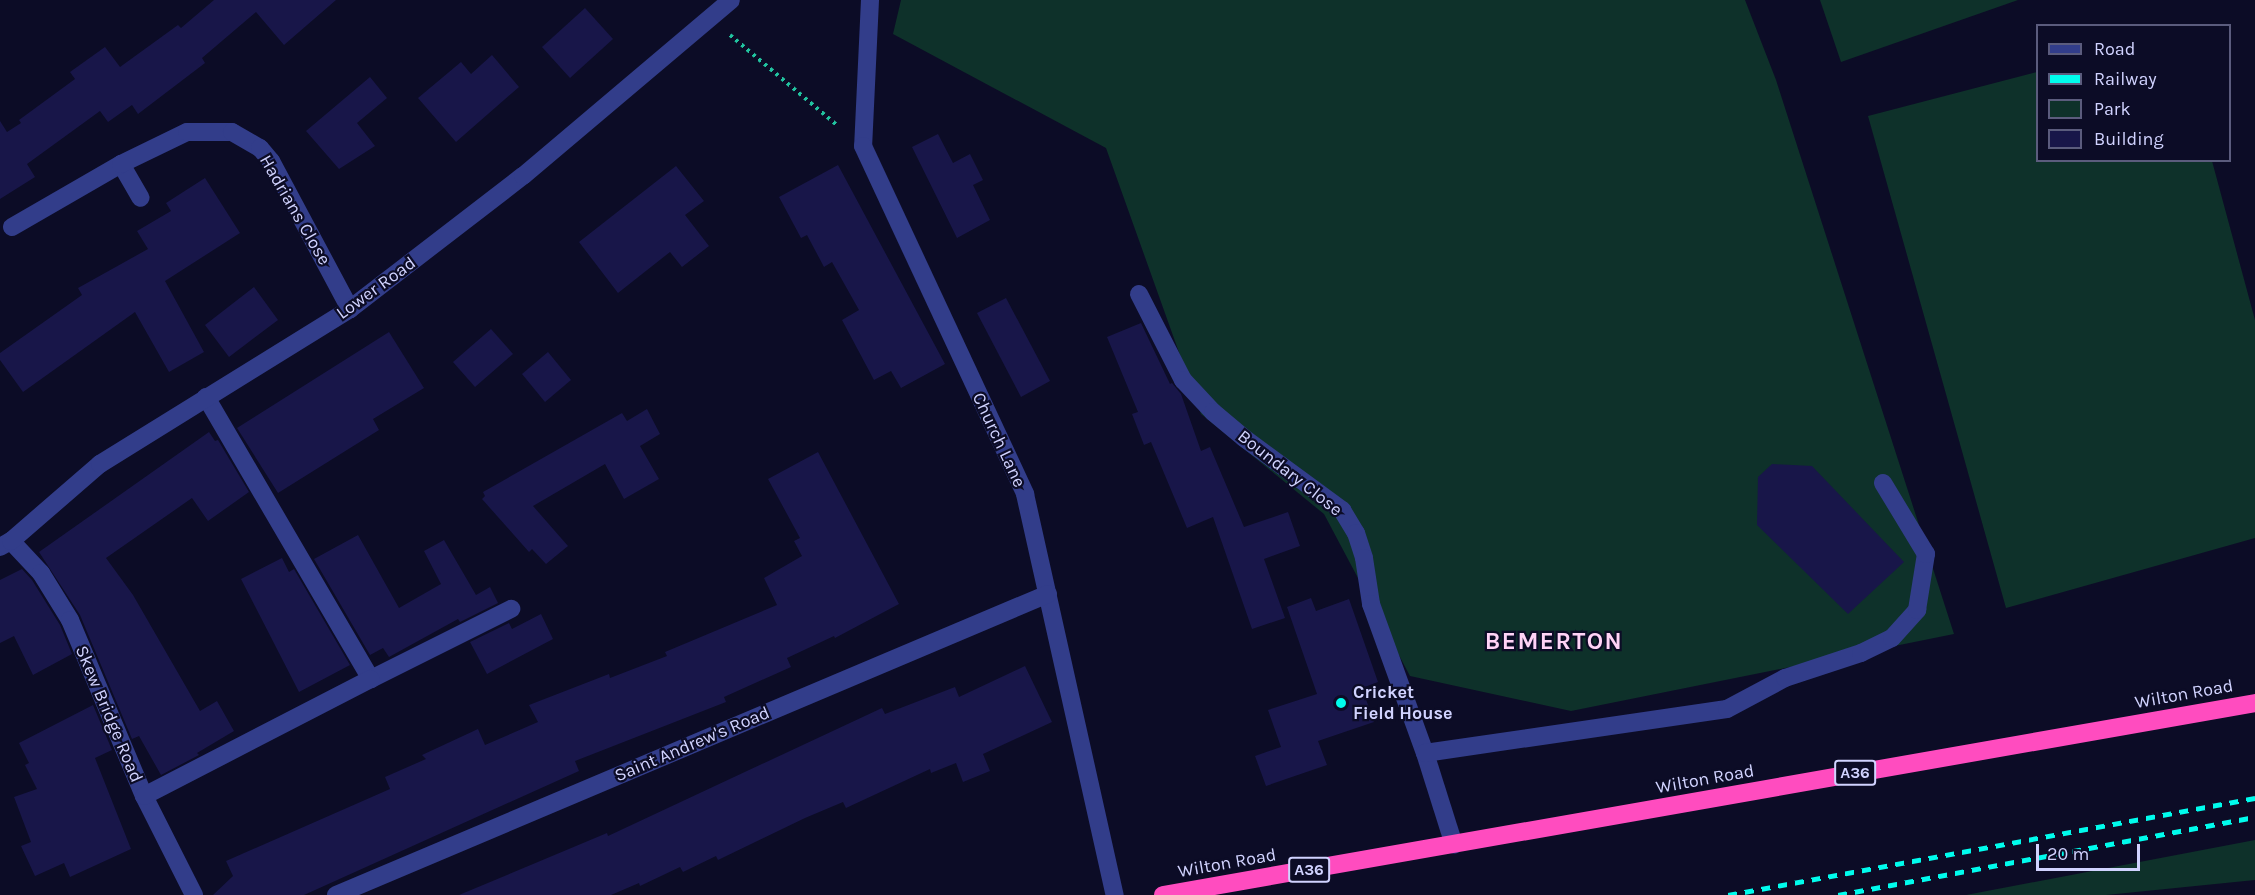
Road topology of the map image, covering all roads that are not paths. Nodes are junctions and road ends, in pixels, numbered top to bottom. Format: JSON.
{"nodes":[{"id":1,"x":731,"y":0,"type":"edge"},
{"id":2,"x":870,"y":0,"type":"edge"},
{"id":3,"x":121,"y":164,"type":"junction"},
{"id":4,"x":141,"y":198,"type":"dead end"},
{"id":5,"x":12,"y":227,"type":"dead end"},
{"id":6,"x":1139,"y":294,"type":"dead end"},
{"id":7,"x":350,"y":309,"type":"junction"},
{"id":8,"x":206,"y":397,"type":"junction"},
{"id":9,"x":1883,"y":483,"type":"dead end"},
{"id":10,"x":6,"y":544,"type":"edge"},
{"id":11,"x":1048,"y":594,"type":"junction"},
{"id":12,"x":511,"y":609,"type":"dead end"},
{"id":13,"x":371,"y":679,"type":"junction"},
{"id":14,"x":2255,"y":703,"type":"edge"},
{"id":15,"x":1425,"y":753,"type":"junction"},
{"id":16,"x":144,"y":796,"type":"junction"},
{"id":17,"x":1454,"y":845,"type":"junction"},
{"id":18,"x":194,"y":895,"type":"edge"},
{"id":19,"x":336,"y":895,"type":"edge"},
{"id":20,"x":1115,"y":895,"type":"edge"},
{"id":21,"x":1163,"y":895,"type":"edge"}],
"edges":[{"from":1,"to":7,"type":"street","name":"Lower Road"},
{"from":2,"to":11,"type":"street","name":"Church Lane"},
{"from":3,"to":4,"type":"street"},
{"from":3,"to":5,"type":"street","name":"Hadrians Close"},
{"from":3,"to":7,"type":"street","name":"Hadrians Close"},
{"from":6,"to":15,"type":"street","name":"Boundary Close"},
{"from":7,"to":8,"type":"street","name":"Lower Road"},
{"from":8,"to":10,"type":"street","name":"Lower Road"},
{"from":8,"to":13,"type":"street"},
{"from":9,"to":15,"type":"street"},
{"from":10,"to":16,"type":"street","name":"Skew Bridge Road"},
{"from":11,"to":19,"type":"street","name":"Saint Andrew's Road"},
{"from":11,"to":20,"type":"street","name":"Church Lane"},
{"from":12,"to":13,"type":"street"},
{"from":13,"to":16,"type":"street"},
{"from":14,"to":17,"type":"highway","name":"Wilton Road","number":"A36"},
{"from":15,"to":17,"type":"street","name":"Boundary Close"},
{"from":16,"to":18,"type":"street","name":"Skew Bridge Road"},
{"from":17,"to":21,"type":"highway","name":"Wilton Road","number":"A36"}]}
